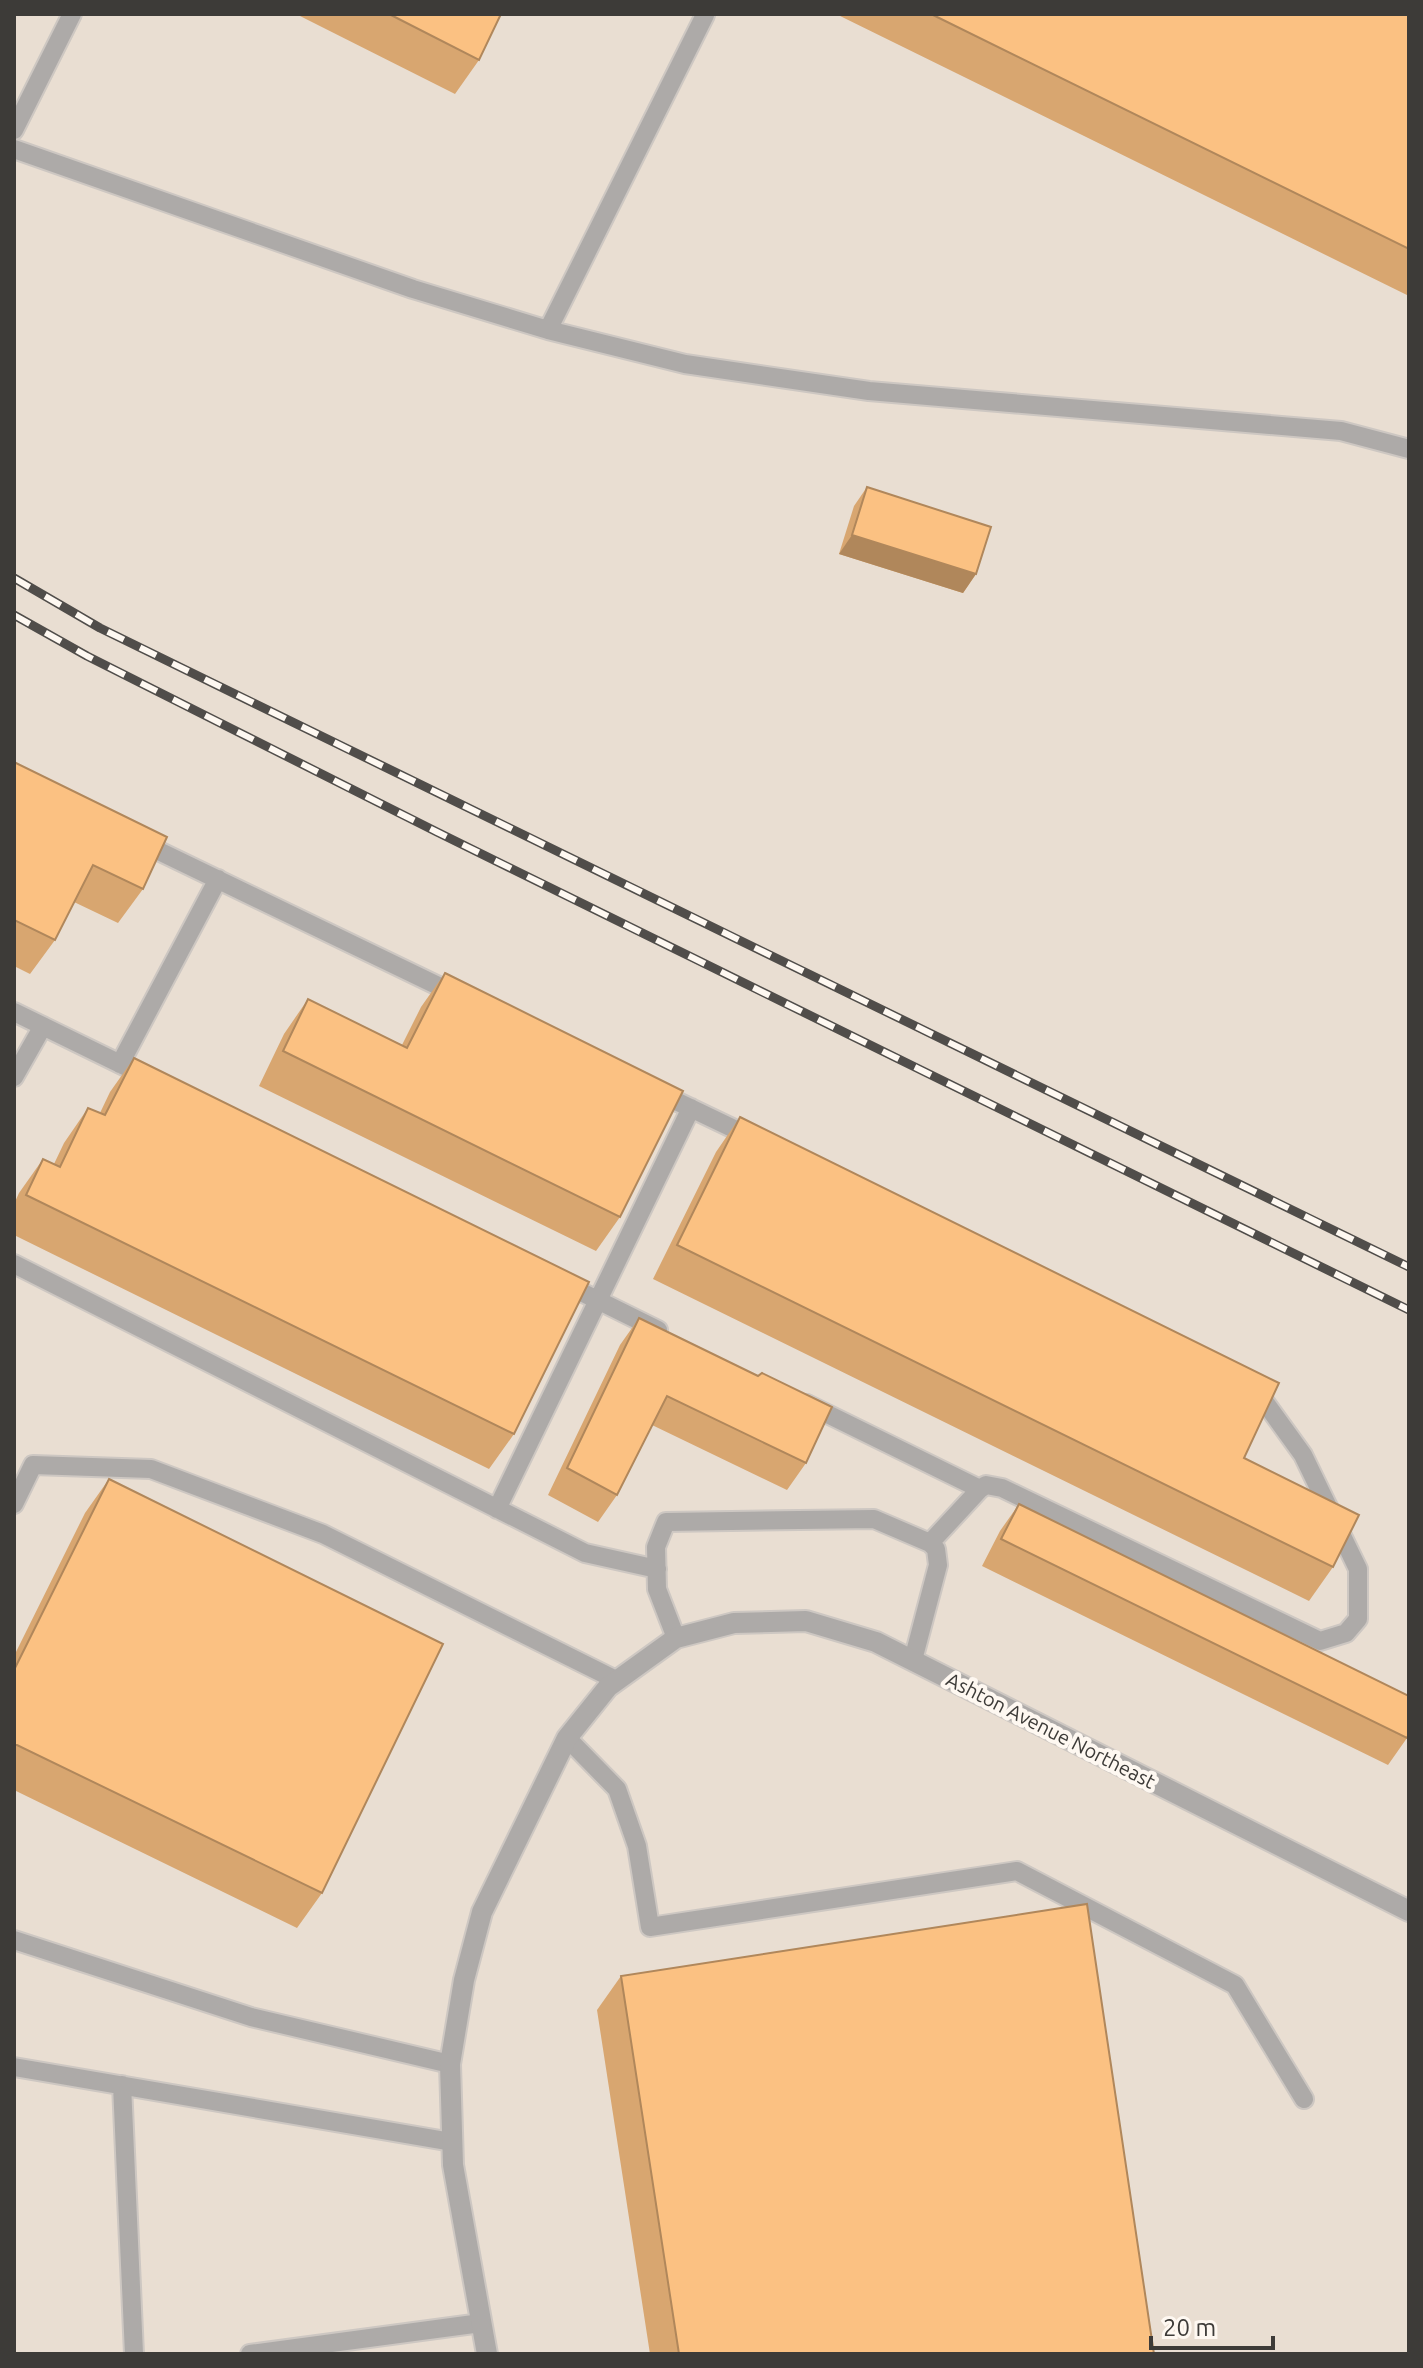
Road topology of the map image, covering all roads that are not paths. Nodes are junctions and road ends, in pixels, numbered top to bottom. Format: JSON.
{"nodes":[{"id":1,"x":72,"y":14,"type":"edge"},
{"id":2,"x":705,"y":15,"type":"edge"},
{"id":3,"x":14,"y":130,"type":"edge"},
{"id":4,"x":14,"y":149,"type":"edge"},
{"id":5,"x":548,"y":330,"type":"junction"},
{"id":6,"x":1409,"y":449,"type":"edge"},
{"id":7,"x":126,"y":835,"type":"edge"},
{"id":8,"x":218,"y":879,"type":"junction"},
{"id":9,"x":473,"y":1003,"type":"edge"},
{"id":10,"x":14,"y":1012,"type":"edge"},
{"id":11,"x":43,"y":1026,"type":"junction"},
{"id":12,"x":120,"y":1064,"type":"junction"},
{"id":13,"x":14,"y":1077,"type":"edge"},
{"id":14,"x":637,"y":1082,"type":"edge"},
{"id":15,"x":162,"y":1085,"type":"edge"},
{"id":16,"x":691,"y":1108,"type":"junction"},
{"id":17,"x":775,"y":1149,"type":"edge"},
{"id":18,"x":14,"y":1264,"type":"edge"},
{"id":19,"x":542,"y":1273,"type":"edge"},
{"id":20,"x":598,"y":1301,"type":"junction"},
{"id":21,"x":669,"y":1335,"type":"edge"},
{"id":22,"x":1229,"y":1377,"type":"edge"},
{"id":23,"x":796,"y":1398,"type":"edge"},
{"id":24,"x":980,"y":1489,"type":"junction"},
{"id":25,"x":14,"y":1504,"type":"edge"},
{"id":26,"x":497,"y":1509,"type":"junction"},
{"id":27,"x":930,"y":1543,"type":"junction"},
{"id":28,"x":657,"y":1569,"type":"junction"},
{"id":29,"x":676,"y":1638,"type":"junction"},
{"id":30,"x":913,"y":1660,"type":"junction"},
{"id":31,"x":616,"y":1680,"type":"junction"},
{"id":32,"x":567,"y":1738,"type":"junction"},
{"id":33,"x":1409,"y":1911,"type":"edge"},
{"id":34,"x":14,"y":1940,"type":"edge"},
{"id":35,"x":450,"y":2064,"type":"junction"},
{"id":36,"x":14,"y":2067,"type":"edge"},
{"id":37,"x":122,"y":2085,"type":"junction"},
{"id":38,"x":1304,"y":2099,"type":"dead end"},
{"id":39,"x":452,"y":2142,"type":"junction"},
{"id":40,"x":481,"y":2323,"type":"junction"},
{"id":41,"x":134,"y":2354,"type":"edge"},
{"id":42,"x":250,"y":2354,"type":"edge"},
{"id":43,"x":487,"y":2354,"type":"edge"}],
"edges":[{"from":1,"to":3,"type":"lane"},
{"from":2,"to":5,"type":"lane"},
{"from":4,"to":5,"type":"lane"},
{"from":5,"to":6,"type":"lane"},
{"from":7,"to":8,"type":"lane"},
{"from":8,"to":9,"type":"lane"},
{"from":8,"to":12,"type":"lane"},
{"from":10,"to":11,"type":"lane"},
{"from":11,"to":12,"type":"lane"},
{"from":11,"to":13,"type":"lane"},
{"from":12,"to":15,"type":"lane"},
{"from":14,"to":16,"type":"lane"},
{"from":16,"to":17,"type":"lane"},
{"from":16,"to":20,"type":"lane"},
{"from":18,"to":26,"type":"lane"},
{"from":19,"to":20,"type":"lane"},
{"from":20,"to":21,"type":"lane"},
{"from":20,"to":26,"type":"lane"},
{"from":22,"to":24,"type":"lane"},
{"from":23,"to":24,"type":"lane"},
{"from":24,"to":27,"type":"lane"},
{"from":25,"to":31,"type":"lane"},
{"from":26,"to":28,"type":"lane"},
{"from":27,"to":28,"type":"lane"},
{"from":27,"to":30,"type":"lane"},
{"from":28,"to":29,"type":"lane"},
{"from":29,"to":30,"type":"street","name":"Ashton Avenue Northeast"},
{"from":29,"to":31,"type":"street"},
{"from":30,"to":33,"type":"street","name":"Ashton Avenue Northeast"},
{"from":31,"to":32,"type":"street"},
{"from":32,"to":35,"type":"street"},
{"from":32,"to":38,"type":"lane"},
{"from":34,"to":35,"type":"lane"},
{"from":35,"to":39,"type":"street"},
{"from":36,"to":37,"type":"lane"},
{"from":37,"to":39,"type":"lane"},
{"from":37,"to":41,"type":"lane"},
{"from":39,"to":40,"type":"street"},
{"from":40,"to":42,"type":"lane"},
{"from":40,"to":43,"type":"street"}]}
